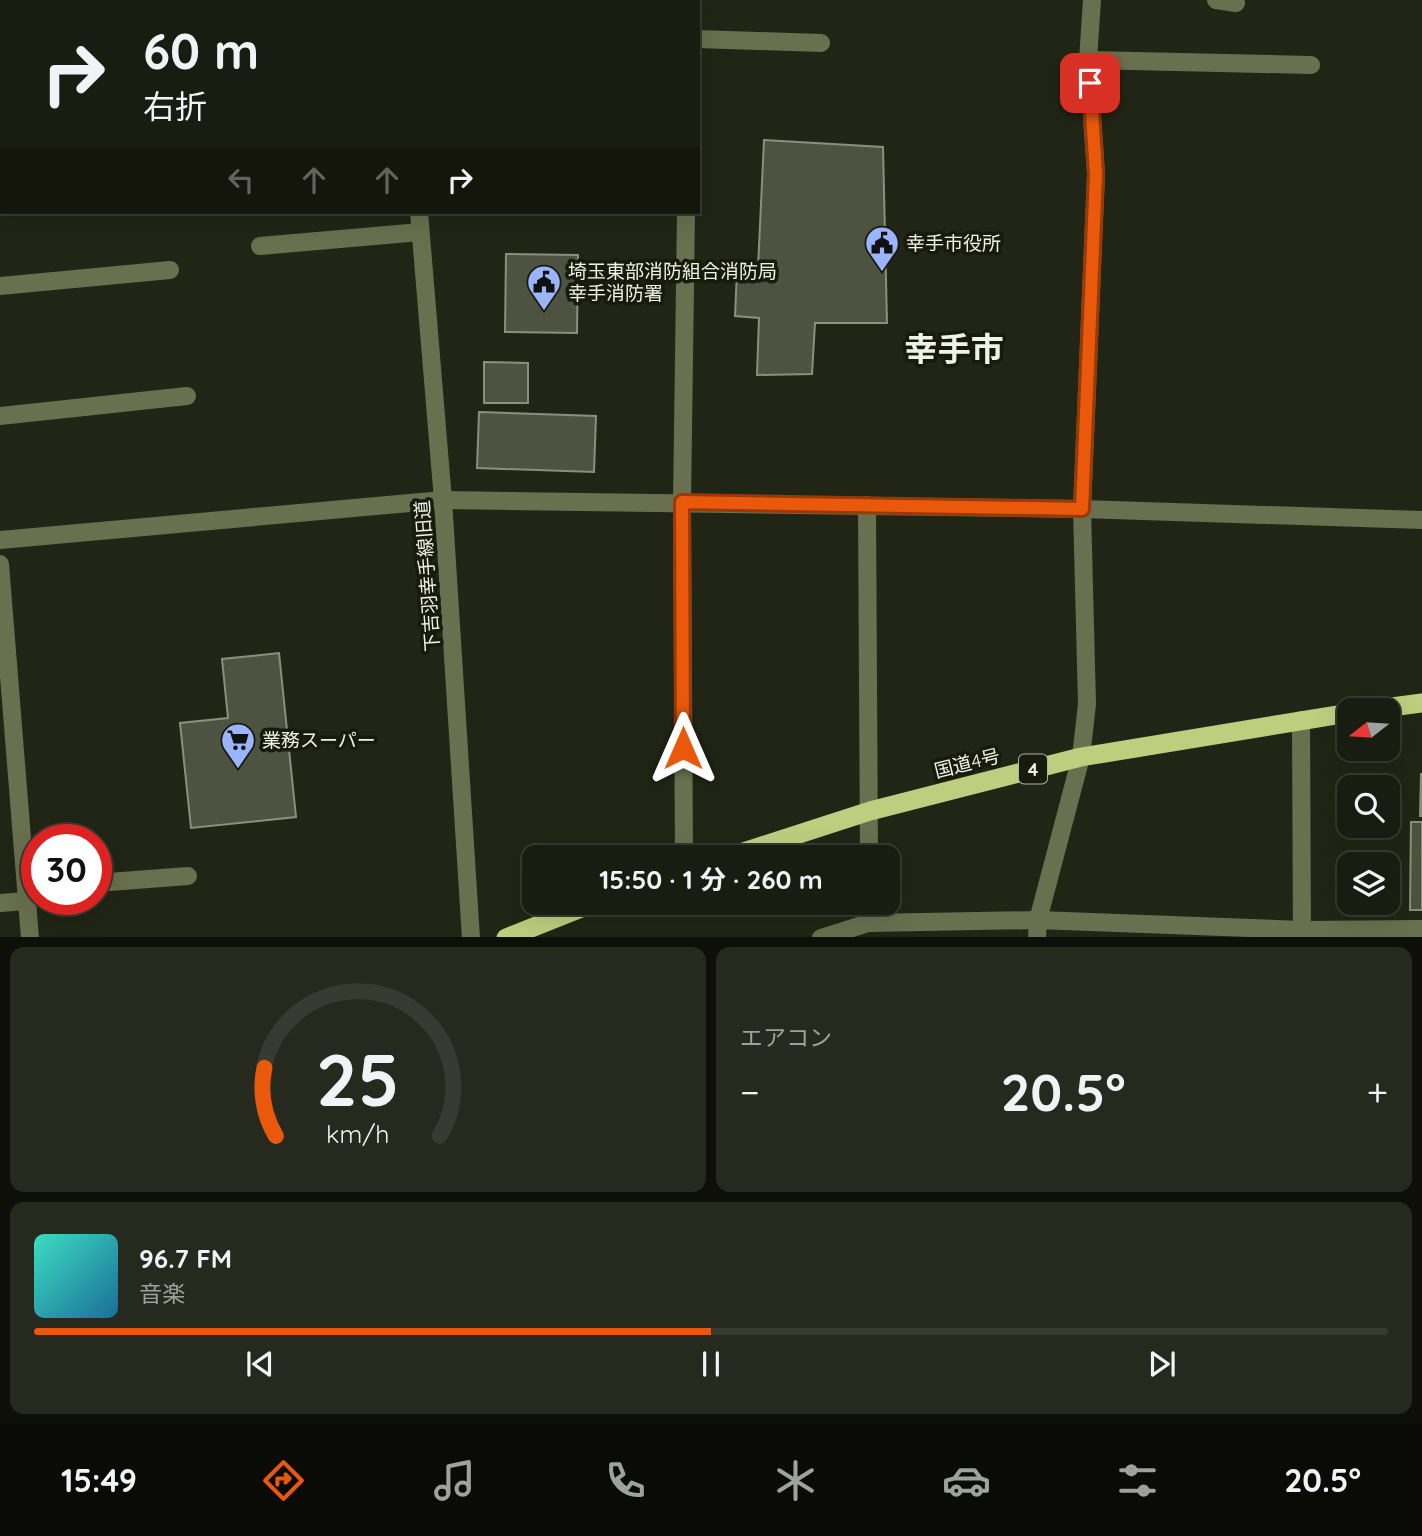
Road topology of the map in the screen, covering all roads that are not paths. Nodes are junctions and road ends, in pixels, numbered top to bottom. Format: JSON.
{"nodes":[{"id":1,"x":1092,"y":0,"type":"edge"},
{"id":2,"x":1216,"y":0,"type":"edge"},
{"id":3,"x":1236,"y":3,"type":"dead end"},
{"id":4,"x":700,"y":38,"type":"edge"},
{"id":5,"x":821,"y":43,"type":"dead end"},
{"id":6,"x":1088,"y":60,"type":"junction"},
{"id":7,"x":1311,"y":65,"type":"dead end"},
{"id":8,"x":419,"y":214,"type":"edge"},
{"id":9,"x":686,"y":214,"type":"edge"},
{"id":10,"x":420,"y":232,"type":"junction"},
{"id":11,"x":260,"y":246,"type":"dead end"},
{"id":12,"x":170,"y":270,"type":"dead end"},
{"id":13,"x":0,"y":286,"type":"edge"},
{"id":14,"x":187,"y":396,"type":"dead end"},
{"id":15,"x":0,"y":416,"type":"edge"},
{"id":16,"x":443,"y":500,"type":"junction"},
{"id":17,"x":682,"y":502,"type":"junction"},
{"id":18,"x":867,"y":505,"type":"junction"},
{"id":19,"x":1082,"y":509,"type":"junction"},
{"id":20,"x":1422,"y":520,"type":"edge"},
{"id":21,"x":0,"y":540,"type":"edge"},
{"id":22,"x":0,"y":564,"type":"edge"},
{"id":23,"x":1422,"y":704,"type":"edge"},
{"id":24,"x":1400,"y":706,"type":"edge"},
{"id":25,"x":1337,"y":715,"type":"edge"},
{"id":26,"x":1301,"y":720,"type":"junction"},
{"id":27,"x":1080,"y":757,"type":"junction"},
{"id":28,"x":8,"y":776,"type":"edge"},
{"id":29,"x":870,"y":811,"type":"junction"},
{"id":30,"x":684,"y":845,"type":"edge"},
{"id":31,"x":765,"y":845,"type":"edge"},
{"id":32,"x":869,"y":845,"type":"edge"},
{"id":33,"x":21,"y":848,"type":"edge"},
{"id":34,"x":188,"y":876,"type":"dead end"},
{"id":35,"x":112,"y":882,"type":"edge"},
{"id":36,"x":21,"y":896,"type":"edge"},
{"id":37,"x":0,"y":903,"type":"edge"},
{"id":38,"x":30,"y":915,"type":"edge"},
{"id":39,"x":563,"y":915,"type":"edge"},
{"id":40,"x":868,"y":915,"type":"edge"},
{"id":41,"x":868,"y":923,"type":"junction"},
{"id":42,"x":1038,"y":929,"type":"edge"},
{"id":43,"x":1422,"y":929,"type":"edge"},
{"id":44,"x":1302,"y":934,"type":"edge"},
{"id":45,"x":30,"y":937,"type":"edge"},
{"id":46,"x":471,"y":937,"type":"edge"},
{"id":47,"x":506,"y":937,"type":"edge"},
{"id":48,"x":821,"y":937,"type":"edge"}],
"edges":[{"from":1,"to":6,"type":"street"},
{"from":2,"to":3,"type":"street"},
{"from":4,"to":5,"type":"street"},
{"from":6,"to":7,"type":"street"},
{"from":6,"to":19,"type":"street"},
{"from":8,"to":10,"type":"street","name":"下吉羽幸手線旧道"},
{"from":9,"to":17,"type":"street"},
{"from":10,"to":11,"type":"street"},
{"from":10,"to":16,"type":"street","name":"下吉羽幸手線旧道"},
{"from":12,"to":13,"type":"street"},
{"from":14,"to":15,"type":"street"},
{"from":16,"to":17,"type":"street"},
{"from":16,"to":21,"type":"street"},
{"from":16,"to":46,"type":"street","name":"下吉羽幸手線旧道"},
{"from":17,"to":18,"type":"street"},
{"from":17,"to":30,"type":"street"},
{"from":18,"to":19,"type":"street"},
{"from":18,"to":29,"type":"street"},
{"from":19,"to":20,"type":"street"},
{"from":19,"to":27,"type":"street"},
{"from":22,"to":28,"type":"street"},
{"from":23,"to":24,"type":"highway"},
{"from":25,"to":26,"type":"highway","name":"国道4号","number":"4"},
{"from":26,"to":27,"type":"highway","name":"国道4号","number":"4"},
{"from":26,"to":44,"type":"street"},
{"from":27,"to":29,"type":"highway","name":"国道4号","number":"4"},
{"from":27,"to":42,"type":"street"},
{"from":28,"to":33,"type":"street"},
{"from":29,"to":31,"type":"highway","name":"国道4号","number":"4"},
{"from":29,"to":32,"type":"street"},
{"from":34,"to":35,"type":"street"},
{"from":36,"to":37,"type":"street"},
{"from":38,"to":45,"type":"street"},
{"from":39,"to":47,"type":"highway"},
{"from":40,"to":41,"type":"street"},
{"from":41,"to":42,"type":"street"},
{"from":41,"to":48,"type":"street"},
{"from":42,"to":44,"type":"street"},
{"from":43,"to":44,"type":"street"}]}
